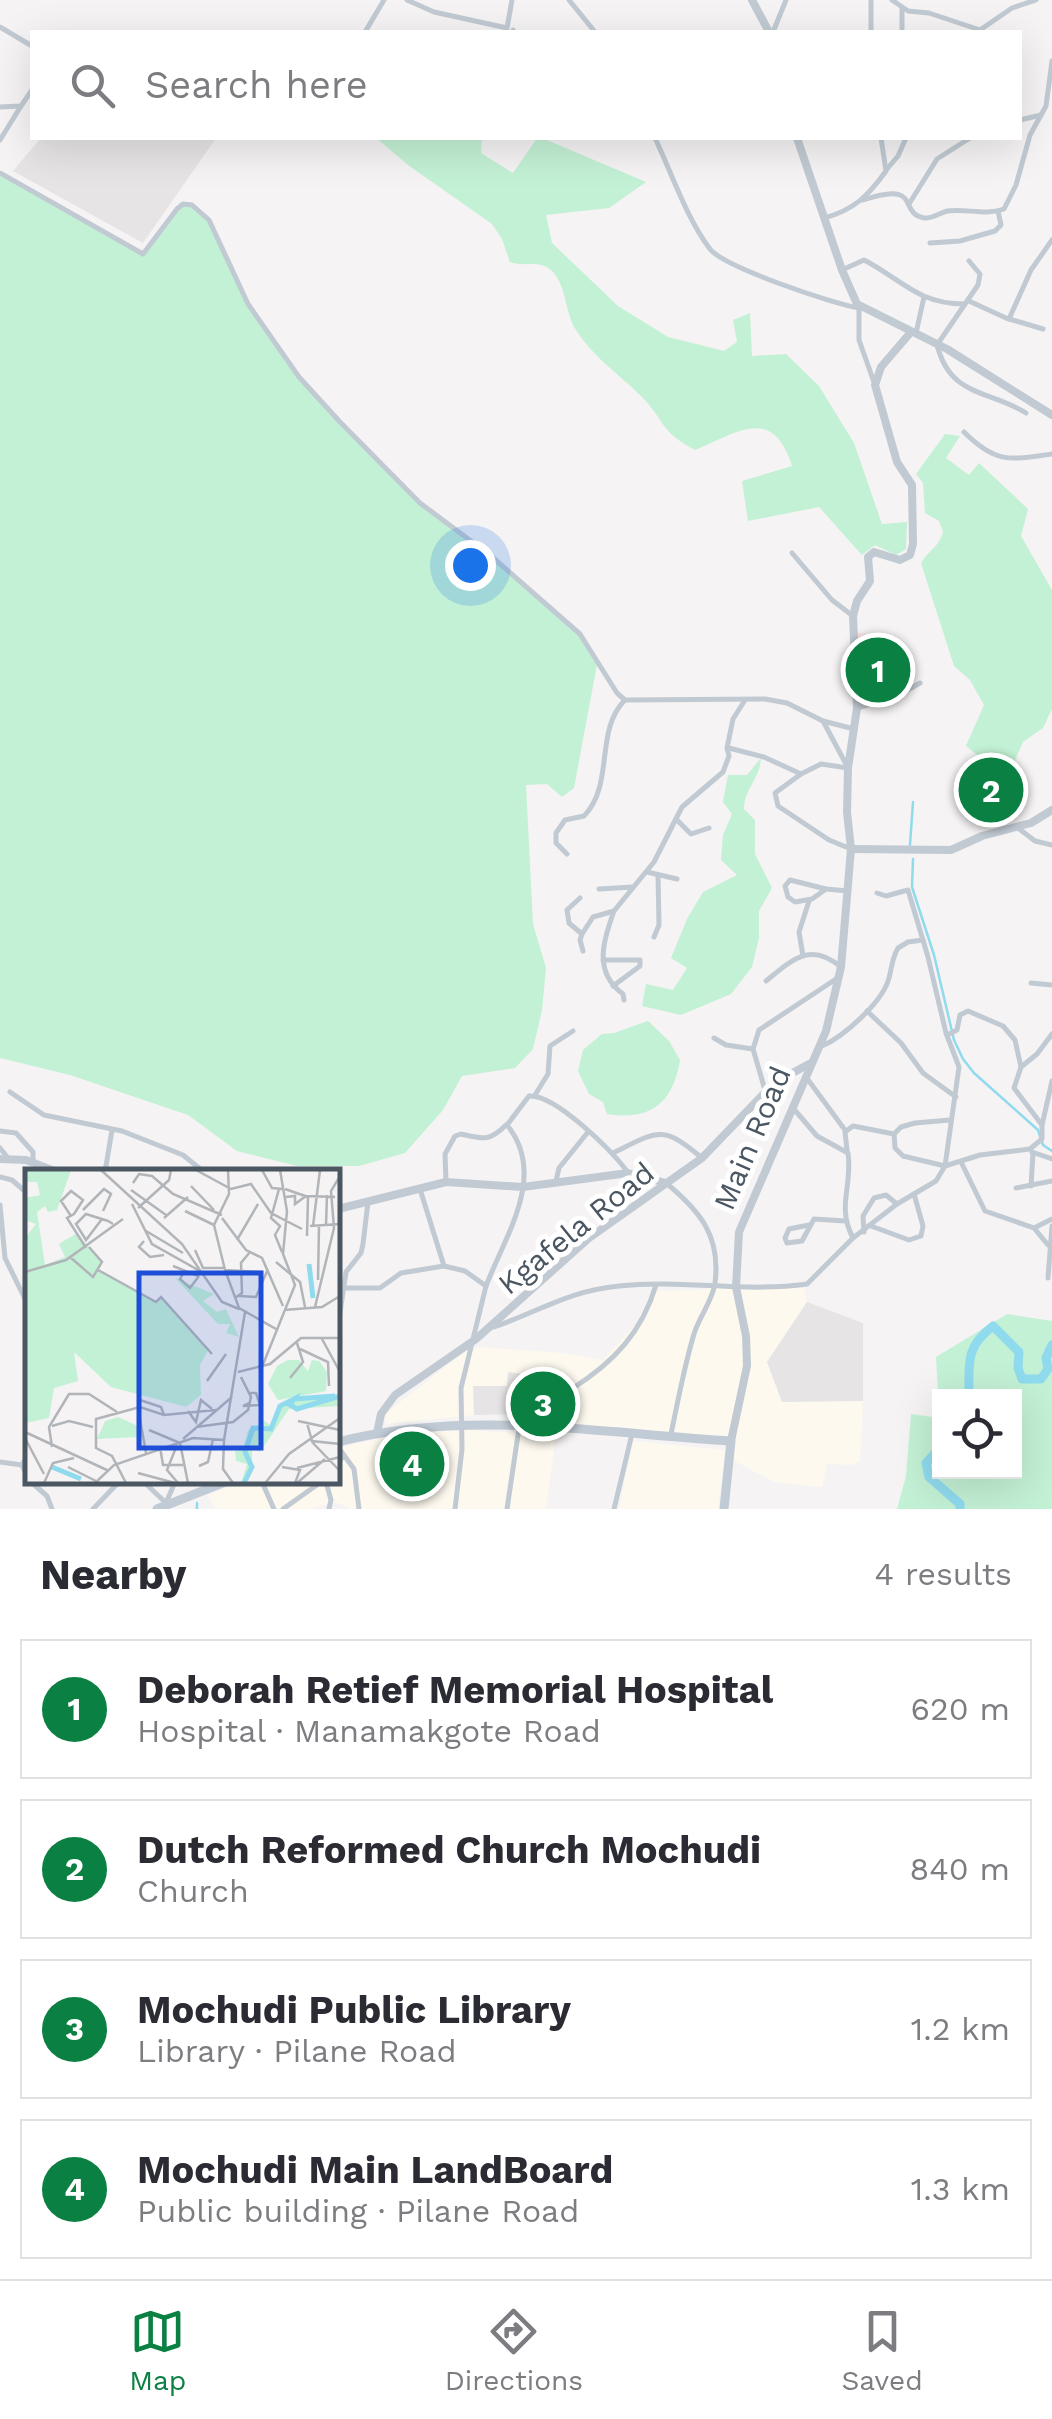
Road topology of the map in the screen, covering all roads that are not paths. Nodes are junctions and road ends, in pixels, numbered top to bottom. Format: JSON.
{"nodes":[{"id":1,"x":384,"y":0,"type":"edge"},
{"id":2,"x":407,"y":0,"type":"edge"},
{"id":3,"x":512,"y":0,"type":"edge"},
{"id":4,"x":568,"y":0,"type":"edge"},
{"id":5,"x":752,"y":0,"type":"edge"},
{"id":6,"x":786,"y":0,"type":"edge"},
{"id":7,"x":871,"y":0,"type":"edge"},
{"id":8,"x":892,"y":0,"type":"edge"},
{"id":9,"x":1036,"y":0,"type":"edge"},
{"id":10,"x":902,"y":8,"type":"junction"},
{"id":11,"x":999,"y":18,"type":"junction"},
{"id":12,"x":0,"y":26,"type":"edge"},
{"id":13,"x":366,"y":30,"type":"edge"},
{"id":14,"x":508,"y":30,"type":"edge"},
{"id":15,"x":512,"y":30,"type":"edge"},
{"id":16,"x":593,"y":30,"type":"edge"},
{"id":17,"x":770,"y":30,"type":"edge"},
{"id":18,"x":772,"y":30,"type":"edge"},
{"id":19,"x":870,"y":30,"type":"edge"},
{"id":20,"x":902,"y":30,"type":"edge"},
{"id":21,"x":1000,"y":30,"type":"edge"},
{"id":22,"x":30,"y":45,"type":"edge"},
{"id":23,"x":1052,"y":61,"type":"edge"},
{"id":24,"x":1052,"y":72,"type":"edge"},
{"id":25,"x":30,"y":93,"type":"edge"},
{"id":26,"x":22,"y":106,"type":"junction"},
{"id":27,"x":0,"y":107,"type":"edge"},
{"id":28,"x":1041,"y":115,"type":"junction"},
{"id":29,"x":1022,"y":120,"type":"edge"},
{"id":30,"x":0,"y":140,"type":"edge"},
{"id":31,"x":657,"y":140,"type":"edge"},
{"id":32,"x":797,"y":140,"type":"edge"},
{"id":33,"x":881,"y":140,"type":"edge"},
{"id":34,"x":905,"y":140,"type":"edge"},
{"id":35,"x":967,"y":140,"type":"edge"},
{"id":36,"x":886,"y":171,"type":"junction"},
{"id":37,"x":0,"y":173,"type":"edge"},
{"id":38,"x":863,"y":200,"type":"junction"},
{"id":39,"x":909,"y":204,"type":"junction"},
{"id":40,"x":998,"y":211,"type":"junction"},
{"id":41,"x":824,"y":218,"type":"junction"},
{"id":42,"x":1052,"y":240,"type":"edge"},
{"id":43,"x":930,"y":243,"type":"dead end"},
{"id":44,"x":968,"y":262,"type":"dead end"},
{"id":45,"x":842,"y":270,"type":"junction"},
{"id":46,"x":924,"y":297,"type":"junction"},
{"id":47,"x":966,"y":302,"type":"junction"},
{"id":48,"x":861,"y":308,"type":"junction"},
{"id":49,"x":1009,"y":319,"type":"junction"},
{"id":50,"x":1043,"y":329,"type":"dead end"},
{"id":51,"x":913,"y":333,"type":"junction"},
{"id":52,"x":937,"y":345,"type":"junction"},
{"id":53,"x":874,"y":386,"type":"junction"},
{"id":54,"x":1050,"y":409,"type":"edge"},
{"id":55,"x":1026,"y":413,"type":"dead end"},
{"id":56,"x":964,"y":432,"type":"dead end"},
{"id":57,"x":1052,"y":454,"type":"edge"},
{"id":58,"x":792,"y":553,"type":"dead end"},
{"id":59,"x":853,"y":616,"type":"junction"},
{"id":60,"x":920,"y":683,"type":"dead end"},
{"id":61,"x":625,"y":700,"type":"junction"},
{"id":62,"x":745,"y":700,"type":"junction"},
{"id":63,"x":857,"y":708,"type":"junction"},
{"id":64,"x":823,"y":721,"type":"junction"},
{"id":65,"x":854,"y":730,"type":"junction"},
{"id":66,"x":728,"y":748,"type":"junction"},
{"id":67,"x":848,"y":768,"type":"junction"},
{"id":68,"x":801,"y":774,"type":"junction"},
{"id":69,"x":1052,"y":810,"type":"edge"},
{"id":70,"x":676,"y":820,"type":"junction"},
{"id":71,"x":709,"y":828,"type":"dead end"},
{"id":72,"x":1018,"y":828,"type":"junction"},
{"id":73,"x":1052,"y":845,"type":"edge"},
{"id":74,"x":851,"y":850,"type":"junction"},
{"id":75,"x":567,"y":854,"type":"dead end"},
{"id":76,"x":647,"y":872,"type":"junction"},
{"id":77,"x":658,"y":876,"type":"junction"},
{"id":78,"x":678,"y":880,"type":"dead end"},
{"id":79,"x":632,"y":887,"type":"junction"},
{"id":80,"x":599,"y":889,"type":"dead end"},
{"id":81,"x":826,"y":889,"type":"junction"},
{"id":82,"x":848,"y":891,"type":"junction"},
{"id":83,"x":877,"y":894,"type":"dead end"},
{"id":84,"x":580,"y":898,"type":"dead end"},
{"id":85,"x":809,"y":900,"type":"junction"},
{"id":86,"x":614,"y":911,"type":"junction"},
{"id":87,"x":582,"y":934,"type":"junction"},
{"id":88,"x":654,"y":937,"type":"dead end"},
{"id":89,"x":923,"y":940,"type":"junction"},
{"id":90,"x":583,"y":951,"type":"dead end"},
{"id":91,"x":803,"y":956,"type":"junction"},
{"id":92,"x":604,"y":960,"type":"junction"},
{"id":93,"x":840,"y":972,"type":"junction"},
{"id":94,"x":766,"y":981,"type":"dead end"},
{"id":95,"x":1031,"y":983,"type":"dead end"},
{"id":96,"x":1052,"y":985,"type":"edge"},
{"id":97,"x":613,"y":986,"type":"junction"},
{"id":98,"x":624,"y":1000,"type":"dead end"},
{"id":99,"x":867,"y":1011,"type":"junction"},
{"id":100,"x":573,"y":1031,"type":"dead end"},
{"id":101,"x":951,"y":1034,"type":"junction"},
{"id":102,"x":1052,"y":1034,"type":"edge"},
{"id":103,"x":714,"y":1038,"type":"dead end"},
{"id":104,"x":820,"y":1047,"type":"junction"},
{"id":105,"x":753,"y":1049,"type":"junction"},
{"id":106,"x":812,"y":1062,"type":"junction"},
{"id":107,"x":1021,"y":1067,"type":"junction"},
{"id":108,"x":806,"y":1077,"type":"junction"},
{"id":109,"x":1052,"y":1081,"type":"edge"},
{"id":110,"x":766,"y":1090,"type":"junction"},
{"id":111,"x":10,"y":1092,"type":"dead end"},
{"id":112,"x":535,"y":1095,"type":"junction"},
{"id":113,"x":956,"y":1097,"type":"junction"},
{"id":114,"x":793,"y":1108,"type":"junction"},
{"id":115,"x":1044,"y":1112,"type":"junction"},
{"id":116,"x":1052,"y":1116,"type":"edge"},
{"id":117,"x":950,"y":1120,"type":"junction"},
{"id":118,"x":507,"y":1124,"type":"junction"},
{"id":119,"x":1042,"y":1125,"type":"junction"},
{"id":120,"x":112,"y":1130,"type":"junction"},
{"id":121,"x":846,"y":1130,"type":"junction"},
{"id":122,"x":0,"y":1131,"type":"edge"},
{"id":123,"x":588,"y":1132,"type":"junction"},
{"id":124,"x":894,"y":1134,"type":"junction"},
{"id":125,"x":0,"y":1148,"type":"edge"},
{"id":126,"x":1033,"y":1149,"type":"junction"},
{"id":127,"x":612,"y":1153,"type":"junction"},
{"id":128,"x":848,"y":1153,"type":"junction"},
{"id":129,"x":702,"y":1158,"type":"junction"},
{"id":130,"x":1049,"y":1158,"type":"edge"},
{"id":131,"x":4,"y":1159,"type":"edge"},
{"id":132,"x":33,"y":1162,"type":"junction"},
{"id":133,"x":961,"y":1163,"type":"junction"},
{"id":134,"x":944,"y":1166,"type":"junction"},
{"id":135,"x":1052,"y":1168,"type":"edge"},
{"id":136,"x":50,"y":1169,"type":"edge"},
{"id":137,"x":105,"y":1169,"type":"edge"},
{"id":138,"x":200,"y":1169,"type":"edge"},
{"id":139,"x":628,"y":1172,"type":"junction"},
{"id":140,"x":0,"y":1177,"type":"edge"},
{"id":141,"x":556,"y":1181,"type":"junction"},
{"id":142,"x":1052,"y":1181,"type":"edge"},
{"id":143,"x":446,"y":1182,"type":"junction"},
{"id":144,"x":666,"y":1183,"type":"junction"},
{"id":145,"x":420,"y":1186,"type":"junction"},
{"id":146,"x":523,"y":1186,"type":"junction"},
{"id":147,"x":1031,"y":1186,"type":"junction"},
{"id":148,"x":1016,"y":1188,"type":"dead end"},
{"id":149,"x":25,"y":1191,"type":"edge"},
{"id":150,"x":914,"y":1194,"type":"junction"},
{"id":151,"x":368,"y":1202,"type":"junction"},
{"id":152,"x":898,"y":1204,"type":"junction"},
{"id":153,"x":0,"y":1205,"type":"edge"},
{"id":154,"x":340,"y":1209,"type":"edge"},
{"id":155,"x":845,"y":1220,"type":"junction"},
{"id":156,"x":1052,"y":1222,"type":"edge"},
{"id":157,"x":809,"y":1225,"type":"junction"},
{"id":158,"x":871,"y":1226,"type":"junction"},
{"id":159,"x":1034,"y":1228,"type":"junction"},
{"id":160,"x":864,"y":1232,"type":"junction"},
{"id":161,"x":853,"y":1238,"type":"junction"},
{"id":162,"x":1048,"y":1245,"type":"junction"},
{"id":163,"x":2,"y":1256,"type":"edge"},
{"id":164,"x":444,"y":1266,"type":"junction"},
{"id":165,"x":1048,"y":1278,"type":"dead end"},
{"id":166,"x":656,"y":1285,"type":"junction"},
{"id":167,"x":486,"y":1286,"type":"junction"},
{"id":168,"x":715,"y":1286,"type":"junction"},
{"id":169,"x":342,"y":1288,"type":"junction"},
{"id":170,"x":736,"y":1288,"type":"junction"},
{"id":171,"x":25,"y":1300,"type":"edge"},
{"id":172,"x":340,"y":1307,"type":"edge"},
{"id":173,"x":489,"y":1329,"type":"junction"},
{"id":174,"x":472,"y":1342,"type":"junction"},
{"id":175,"x":462,"y":1423,"type":"junction"},
{"id":176,"x":519,"y":1426,"type":"junction"},
{"id":177,"x":571,"y":1430,"type":"junction"},
{"id":178,"x":377,"y":1433,"type":"junction"},
{"id":179,"x":632,"y":1434,"type":"junction"},
{"id":180,"x":670,"y":1438,"type":"junction"},
{"id":181,"x":731,"y":1441,"type":"junction"},
{"id":182,"x":340,"y":1443,"type":"edge"},
{"id":183,"x":340,"y":1448,"type":"edge"},
{"id":184,"x":344,"y":1456,"type":"junction"},
{"id":185,"x":25,"y":1459,"type":"edge"},
{"id":186,"x":340,"y":1461,"type":"edge"},
{"id":187,"x":0,"y":1462,"type":"edge"},
{"id":188,"x":22,"y":1465,"type":"junction"},
{"id":189,"x":25,"y":1471,"type":"edge"},
{"id":190,"x":34,"y":1484,"type":"edge"},
{"id":191,"x":117,"y":1484,"type":"edge"},
{"id":192,"x":146,"y":1484,"type":"edge"},
{"id":193,"x":220,"y":1484,"type":"edge"},
{"id":194,"x":263,"y":1484,"type":"edge"},
{"id":195,"x":321,"y":1484,"type":"edge"},
{"id":196,"x":325,"y":1484,"type":"edge"},
{"id":197,"x":170,"y":1505,"type":"edge"},
{"id":198,"x":52,"y":1509,"type":"edge"},
{"id":199,"x":93,"y":1509,"type":"edge"},
{"id":200,"x":274,"y":1509,"type":"edge"},
{"id":201,"x":283,"y":1509,"type":"edge"},
{"id":202,"x":329,"y":1509,"type":"edge"},
{"id":203,"x":360,"y":1509,"type":"edge"},
{"id":204,"x":455,"y":1509,"type":"edge"},
{"id":205,"x":507,"y":1509,"type":"edge"},
{"id":206,"x":614,"y":1509,"type":"edge"},
{"id":207,"x":724,"y":1509,"type":"edge"}],
"edges":[{"from":1,"to":13,"type":"street"},
{"from":2,"to":14,"type":"street"},
{"from":3,"to":15,"type":"street"},
{"from":4,"to":16,"type":"street"},
{"from":5,"to":17,"type":"street"},
{"from":6,"to":18,"type":"street"},
{"from":7,"to":19,"type":"street"},
{"from":8,"to":10,"type":"street"},
{"from":9,"to":11,"type":"street"},
{"from":10,"to":11,"type":"street"},
{"from":10,"to":20,"type":"street"},
{"from":11,"to":21,"type":"street"},
{"from":12,"to":22,"type":"street"},
{"from":23,"to":24,"type":"street"},
{"from":24,"to":28,"type":"street"},
{"from":25,"to":26,"type":"street"},
{"from":26,"to":27,"type":"street"},
{"from":26,"to":30,"type":"street"},
{"from":28,"to":29,"type":"street"},
{"from":28,"to":40,"type":"street"},
{"from":31,"to":48,"type":"street"},
{"from":32,"to":41,"type":"street"},
{"from":33,"to":36,"type":"street"},
{"from":34,"to":36,"type":"street"},
{"from":35,"to":39,"type":"street"},
{"from":36,"to":38,"type":"street"},
{"from":37,"to":61,"type":"street"},
{"from":38,"to":39,"type":"street"},
{"from":38,"to":41,"type":"street"},
{"from":39,"to":40,"type":"street"},
{"from":40,"to":43,"type":"street"},
{"from":41,"to":45,"type":"street"},
{"from":42,"to":49,"type":"street"},
{"from":44,"to":47,"type":"street"},
{"from":45,"to":46,"type":"street"},
{"from":45,"to":48,"type":"street"},
{"from":46,"to":47,"type":"street"},
{"from":46,"to":51,"type":"street"},
{"from":47,"to":49,"type":"street"},
{"from":47,"to":52,"type":"street"},
{"from":48,"to":51,"type":"street"},
{"from":48,"to":53,"type":"street"},
{"from":49,"to":50,"type":"street"},
{"from":51,"to":52,"type":"street"},
{"from":51,"to":53,"type":"street"},
{"from":52,"to":54,"type":"street"},
{"from":52,"to":55,"type":"street"},
{"from":53,"to":59,"type":"street"},
{"from":56,"to":57,"type":"street"},
{"from":58,"to":59,"type":"street"},
{"from":59,"to":63,"type":"street","name":"Main Road"},
{"from":60,"to":63,"type":"street"},
{"from":61,"to":62,"type":"street"},
{"from":61,"to":75,"type":"street"},
{"from":62,"to":64,"type":"street"},
{"from":62,"to":66,"type":"street"},
{"from":63,"to":65,"type":"street","name":"Main Road"},
{"from":64,"to":65,"type":"street"},
{"from":64,"to":67,"type":"street"},
{"from":65,"to":67,"type":"street","name":"Main Road"},
{"from":66,"to":68,"type":"street"},
{"from":66,"to":70,"type":"street"},
{"from":67,"to":68,"type":"street"},
{"from":67,"to":74,"type":"street","name":"Main Road"},
{"from":68,"to":74,"type":"street"},
{"from":69,"to":72,"type":"street"},
{"from":70,"to":71,"type":"street"},
{"from":70,"to":76,"type":"street"},
{"from":72,"to":73,"type":"street"},
{"from":72,"to":74,"type":"street"},
{"from":74,"to":82,"type":"street","name":"Main Road"},
{"from":76,"to":77,"type":"street"},
{"from":76,"to":79,"type":"street"},
{"from":77,"to":78,"type":"street"},
{"from":77,"to":88,"type":"street"},
{"from":79,"to":80,"type":"street"},
{"from":79,"to":86,"type":"street"},
{"from":81,"to":82,"type":"street"},
{"from":81,"to":85,"type":"street"},
{"from":81,"to":85,"type":"street"},
{"from":82,"to":93,"type":"street","name":"Main Road"},
{"from":83,"to":89,"type":"street"},
{"from":84,"to":87,"type":"street"},
{"from":85,"to":91,"type":"street"},
{"from":86,"to":87,"type":"street"},
{"from":86,"to":92,"type":"street"},
{"from":87,"to":90,"type":"street"},
{"from":89,"to":99,"type":"street"},
{"from":89,"to":101,"type":"street"},
{"from":91,"to":93,"type":"street"},
{"from":91,"to":94,"type":"street"},
{"from":92,"to":97,"type":"street"},
{"from":92,"to":97,"type":"street"},
{"from":93,"to":104,"type":"street","name":"Main Road"},
{"from":93,"to":105,"type":"street"},
{"from":95,"to":96,"type":"street"},
{"from":97,"to":98,"type":"street"},
{"from":99,"to":104,"type":"street"},
{"from":99,"to":113,"type":"street"},
{"from":100,"to":112,"type":"street"},
{"from":101,"to":107,"type":"street"},
{"from":101,"to":113,"type":"street"},
{"from":102,"to":107,"type":"street"},
{"from":103,"to":105,"type":"street"},
{"from":104,"to":106,"type":"street","name":"Main Road"},
{"from":105,"to":110,"type":"street"},
{"from":106,"to":108,"type":"street","name":"Main Road"},
{"from":106,"to":110,"type":"street","name":"Kgafela Road"},
{"from":107,"to":119,"type":"street"},
{"from":108,"to":114,"type":"street","name":"Main Road"},
{"from":108,"to":121,"type":"street"},
{"from":109,"to":115,"type":"street"},
{"from":110,"to":129,"type":"street","name":"Kgafela Road"},
{"from":111,"to":120,"type":"street"},
{"from":112,"to":118,"type":"street"},
{"from":112,"to":123,"type":"street"},
{"from":113,"to":117,"type":"street"},
{"from":114,"to":128,"type":"street"},
{"from":114,"to":170,"type":"street","name":"Main Road"},
{"from":115,"to":116,"type":"street"},
{"from":115,"to":119,"type":"street"},
{"from":117,"to":124,"type":"street"},
{"from":117,"to":134,"type":"street"},
{"from":118,"to":143,"type":"street"},
{"from":118,"to":146,"type":"street"},
{"from":119,"to":126,"type":"street"},
{"from":120,"to":137,"type":"street"},
{"from":120,"to":138,"type":"street"},
{"from":121,"to":124,"type":"street"},
{"from":121,"to":128,"type":"street"},
{"from":122,"to":132,"type":"street"},
{"from":123,"to":127,"type":"street"},
{"from":123,"to":141,"type":"street"},
{"from":124,"to":134,"type":"street"},
{"from":125,"to":131,"type":"street"},
{"from":126,"to":130,"type":"street"},
{"from":126,"to":133,"type":"street"},
{"from":126,"to":147,"type":"street"},
{"from":127,"to":129,"type":"street"},
{"from":127,"to":139,"type":"street"},
{"from":128,"to":155,"type":"street"},
{"from":129,"to":144,"type":"street","name":"Kgafela Road"},
{"from":130,"to":135,"type":"street"},
{"from":131,"to":132,"type":"street"},
{"from":132,"to":136,"type":"street"},
{"from":133,"to":134,"type":"street"},
{"from":133,"to":159,"type":"street"},
{"from":134,"to":150,"type":"street"},
{"from":139,"to":141,"type":"street"},
{"from":139,"to":144,"type":"street"},
{"from":140,"to":149,"type":"street"},
{"from":141,"to":146,"type":"street"},
{"from":142,"to":147,"type":"street"},
{"from":143,"to":145,"type":"street"},
{"from":143,"to":146,"type":"street"},
{"from":144,"to":168,"type":"street"},
{"from":144,"to":173,"type":"street","name":"Kgafela Road"},
{"from":145,"to":151,"type":"street"},
{"from":145,"to":164,"type":"street"},
{"from":146,"to":167,"type":"street"},
{"from":147,"to":148,"type":"street"},
{"from":150,"to":152,"type":"street"},
{"from":150,"to":158,"type":"street"},
{"from":151,"to":154,"type":"street"},
{"from":151,"to":169,"type":"street"},
{"from":152,"to":158,"type":"street"},
{"from":152,"to":160,"type":"street"},
{"from":153,"to":163,"type":"street"},
{"from":155,"to":157,"type":"street"},
{"from":155,"to":161,"type":"street"},
{"from":156,"to":159,"type":"street"},
{"from":156,"to":162,"type":"street"},
{"from":157,"to":157,"type":"street"},
{"from":158,"to":160,"type":"street"},
{"from":159,"to":162,"type":"street"},
{"from":160,"to":161,"type":"street"},
{"from":161,"to":170,"type":"street"},
{"from":162,"to":165,"type":"street"},
{"from":163,"to":171,"type":"street"},
{"from":164,"to":167,"type":"street"},
{"from":164,"to":169,"type":"street"},
{"from":166,"to":168,"type":"street"},
{"from":166,"to":173,"type":"street"},
{"from":166,"to":177,"type":"street"},
{"from":167,"to":174,"type":"street"},
{"from":168,"to":170,"type":"street"},
{"from":168,"to":180,"type":"street"},
{"from":169,"to":172,"type":"street"},
{"from":170,"to":181,"type":"street","name":"Main Road"},
{"from":173,"to":174,"type":"street","name":"Kgafela Road"},
{"from":174,"to":175,"type":"street"},
{"from":174,"to":178,"type":"street","name":"Kgafela Road"},
{"from":175,"to":176,"type":"main road"},
{"from":175,"to":178,"type":"main road"},
{"from":175,"to":204,"type":"street"},
{"from":176,"to":177,"type":"main road"},
{"from":176,"to":205,"type":"street"},
{"from":177,"to":179,"type":"main road"},
{"from":178,"to":182,"type":"main road"},
{"from":179,"to":180,"type":"main road"},
{"from":179,"to":206,"type":"street"},
{"from":180,"to":181,"type":"main road"},
{"from":181,"to":207,"type":"main road","name":"Main Road"},
{"from":183,"to":184,"type":"street"},
{"from":184,"to":186,"type":"street"},
{"from":184,"to":203,"type":"street"},
{"from":185,"to":188,"type":"street"},
{"from":187,"to":188,"type":"street"},
{"from":188,"to":189,"type":"street"},
{"from":190,"to":198,"type":"street"},
{"from":191,"to":199,"type":"street"},
{"from":192,"to":197,"type":"street"},
{"from":193,"to":197,"type":"main road"},
{"from":194,"to":200,"type":"street"},
{"from":195,"to":201,"type":"street"},
{"from":196,"to":202,"type":"street"}]}
